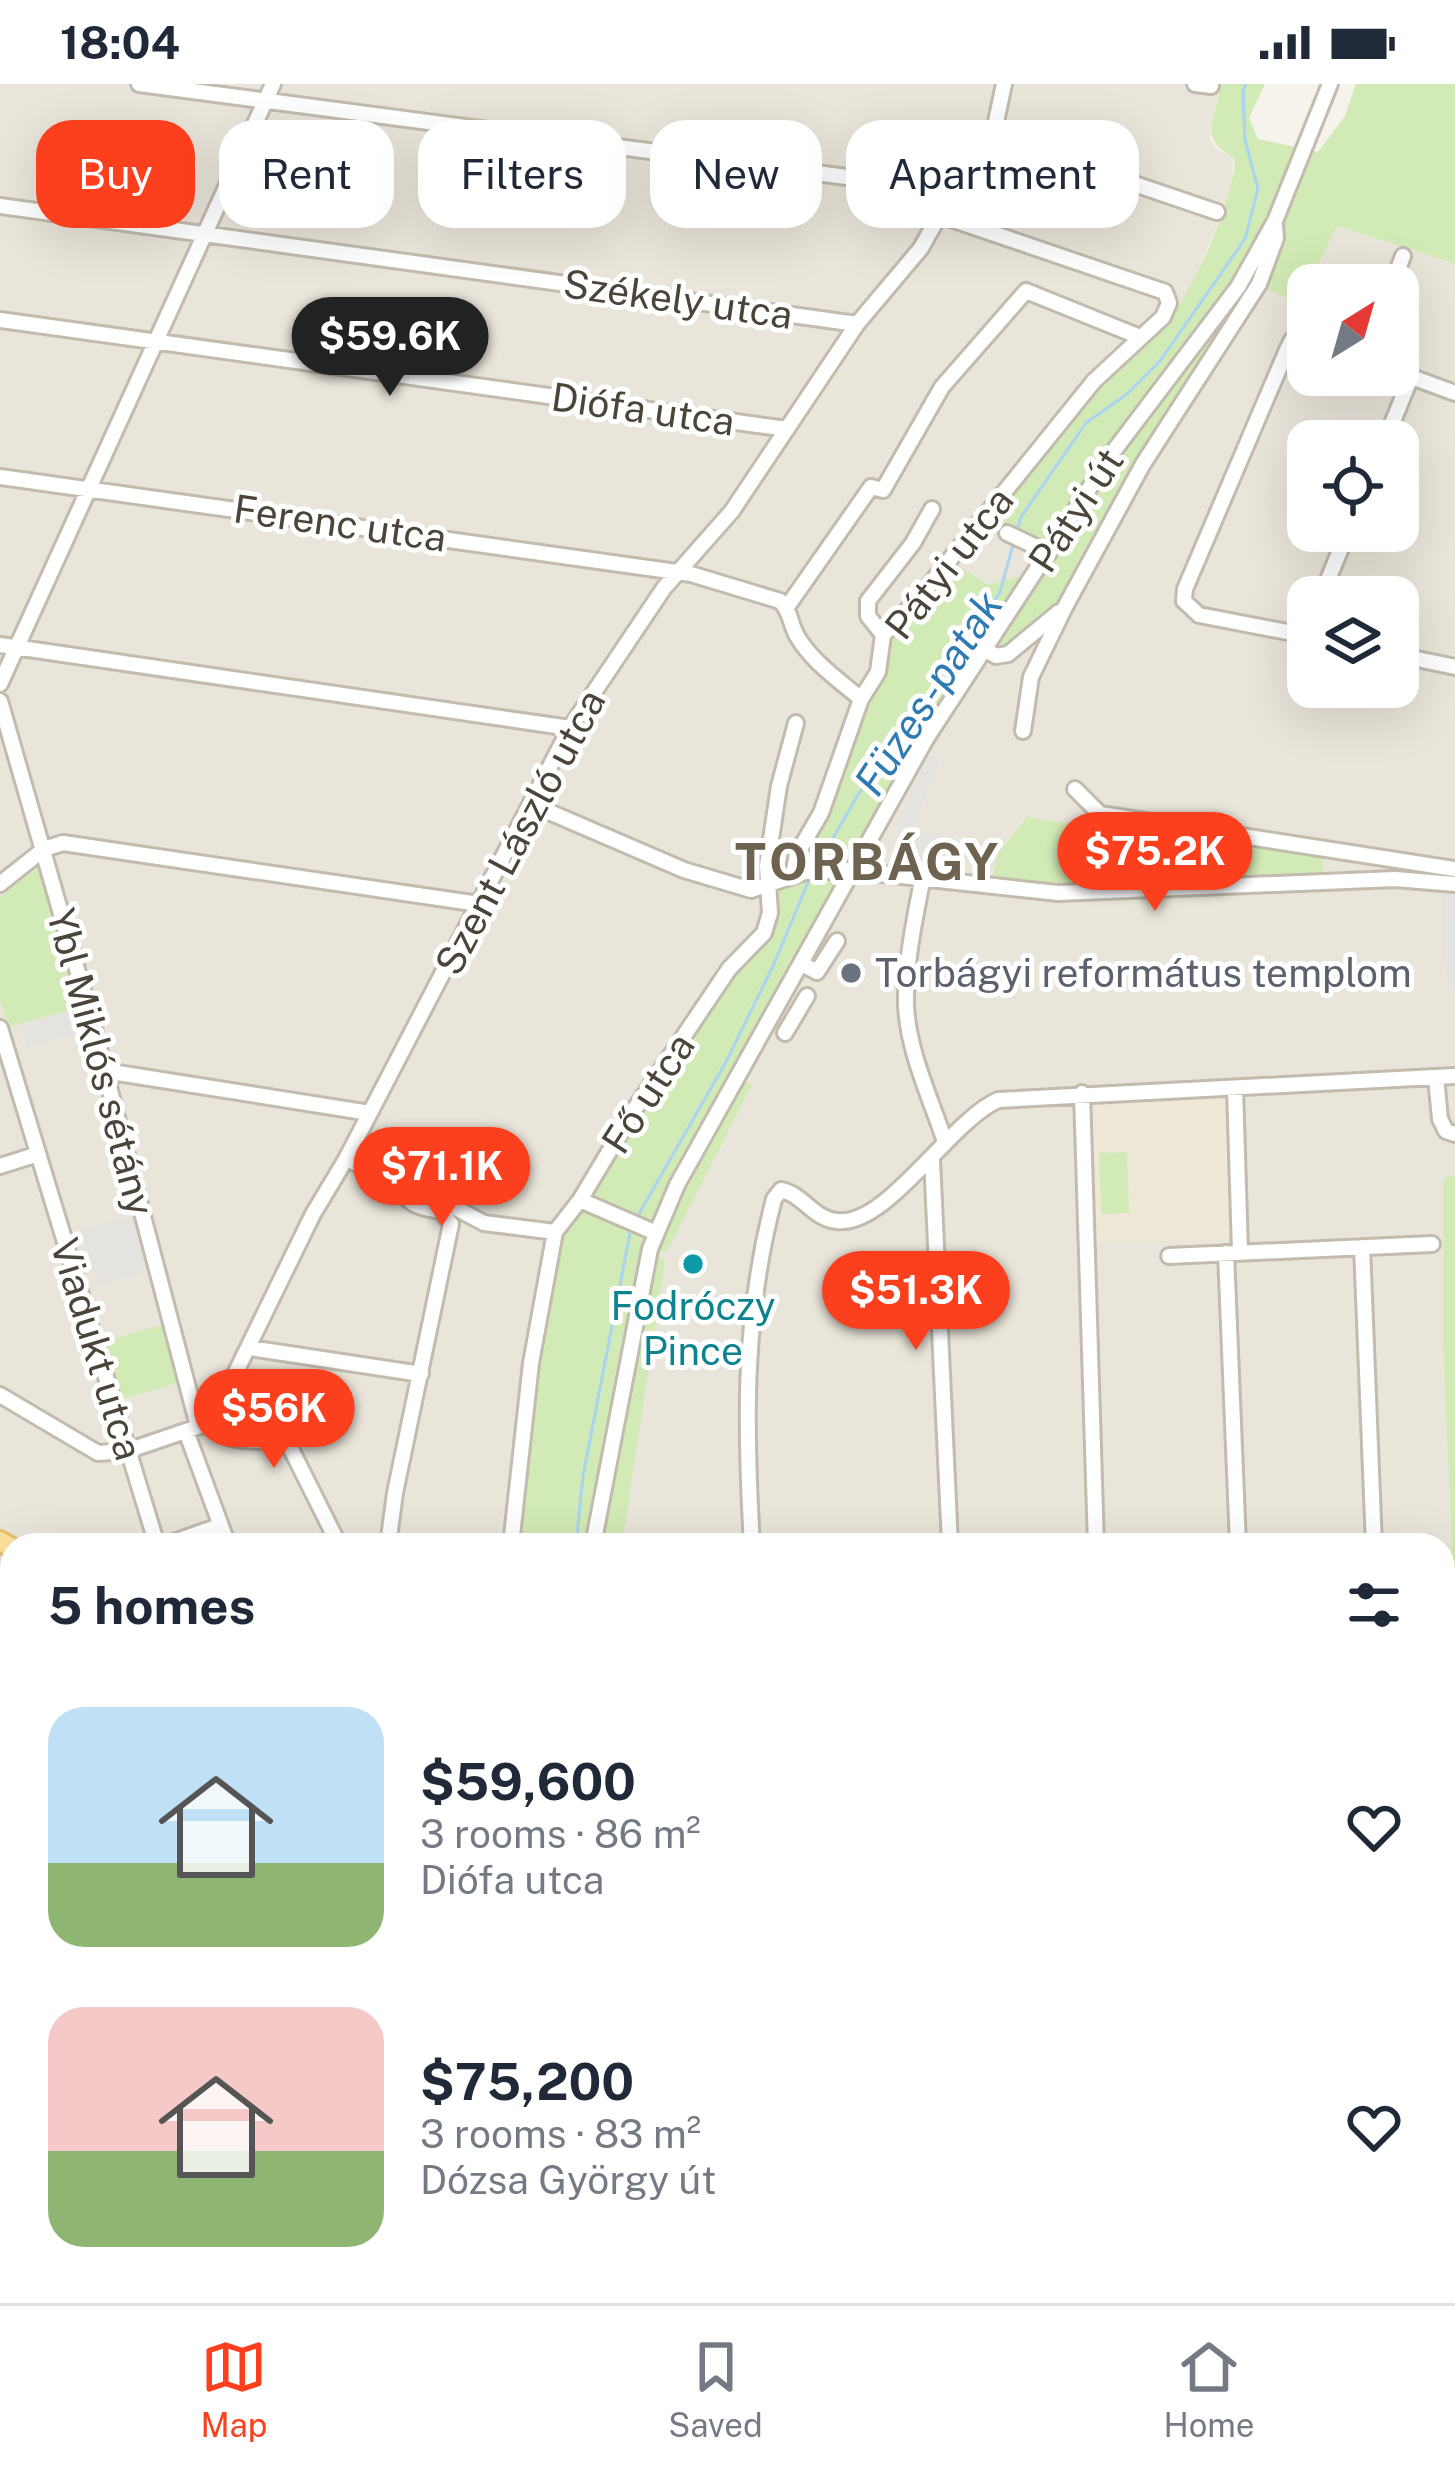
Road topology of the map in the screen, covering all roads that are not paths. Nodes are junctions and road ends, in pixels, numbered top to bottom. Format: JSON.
{"nodes":[{"id":1,"x":139,"y":84,"type":"edge"},
{"id":2,"x":273,"y":84,"type":"edge"},
{"id":3,"x":1004,"y":84,"type":"edge"},
{"id":4,"x":1330,"y":84,"type":"edge"},
{"id":5,"x":265,"y":101,"type":"junction"},
{"id":6,"x":996,"y":120,"type":"edge"},
{"id":7,"x":846,"y":177,"type":"edge"},
{"id":8,"x":1139,"y":186,"type":"edge"},
{"id":9,"x":0,"y":206,"type":"edge"},
{"id":10,"x":1217,"y":212,"type":"dead end"},
{"id":11,"x":1275,"y":221,"type":"junction"},
{"id":12,"x":934,"y":228,"type":"edge"},
{"id":13,"x":977,"y":228,"type":"edge"},
{"id":14,"x":204,"y":234,"type":"junction"},
{"id":15,"x":1403,"y":256,"type":"dead end"},
{"id":16,"x":1400,"y":264,"type":"edge"},
{"id":17,"x":0,"y":320,"type":"edge"},
{"id":18,"x":857,"y":324,"type":"junction"},
{"id":19,"x":1140,"y":337,"type":"junction"},
{"id":20,"x":157,"y":341,"type":"junction"},
{"id":21,"x":1287,"y":350,"type":"edge"},
{"id":22,"x":1419,"y":380,"type":"edge"},
{"id":23,"x":1455,"y":393,"type":"edge"},
{"id":24,"x":788,"y":429,"type":"junction"},
{"id":25,"x":0,"y":477,"type":"edge"},
{"id":26,"x":89,"y":488,"type":"junction"},
{"id":27,"x":932,"y":508,"type":"dead end"},
{"id":28,"x":1007,"y":532,"type":"dead end"},
{"id":29,"x":1048,"y":553,"type":"junction"},
{"id":30,"x":680,"y":572,"type":"junction"},
{"id":31,"x":788,"y":607,"type":"junction"},
{"id":32,"x":1065,"y":607,"type":"junction"},
{"id":33,"x":1287,"y":630,"type":"edge"},
{"id":34,"x":884,"y":635,"type":"junction"},
{"id":35,"x":7,"y":647,"type":"edge"},
{"id":36,"x":985,"y":649,"type":"junction"},
{"id":37,"x":1419,"y":659,"type":"edge"},
{"id":38,"x":1455,"y":667,"type":"edge"},
{"id":39,"x":0,"y":684,"type":"edge"},
{"id":40,"x":861,"y":699,"type":"junction"},
{"id":41,"x":0,"y":701,"type":"edge"},
{"id":42,"x":796,"y":723,"type":"dead end"},
{"id":43,"x":570,"y":728,"type":"junction"},
{"id":44,"x":1023,"y":731,"type":"dead end"},
{"id":45,"x":1075,"y":789,"type":"dead end"},
{"id":46,"x":533,"y":805,"type":"junction"},
{"id":47,"x":44,"y":848,"type":"junction"},
{"id":48,"x":1324,"y":850,"type":"junction"},
{"id":49,"x":1455,"y":869,"type":"edge"},
{"id":50,"x":854,"y":870,"type":"junction"},
{"id":51,"x":1427,"y":872,"type":"junction"},
{"id":52,"x":799,"y":873,"type":"junction"},
{"id":53,"x":923,"y":876,"type":"junction"},
{"id":54,"x":1322,"y":883,"type":"junction"},
{"id":55,"x":0,"y":884,"type":"edge"},
{"id":56,"x":1455,"y":884,"type":"edge"},
{"id":57,"x":769,"y":885,"type":"junction"},
{"id":58,"x":479,"y":904,"type":"junction"},
{"id":59,"x":837,"y":941,"type":"dead end"},
{"id":60,"x":802,"y":964,"type":"junction"},
{"id":61,"x":807,"y":996,"type":"dead end"},
{"id":62,"x":0,"y":1028,"type":"edge"},
{"id":63,"x":785,"y":1033,"type":"dead end"},
{"id":64,"x":105,"y":1071,"type":"junction"},
{"id":65,"x":740,"y":1073,"type":"junction"},
{"id":66,"x":1454,"y":1076,"type":"edge"},
{"id":67,"x":1436,"y":1077,"type":"junction"},
{"id":68,"x":758,"y":1083,"type":"dead end"},
{"id":69,"x":1235,"y":1088,"type":"junction"},
{"id":70,"x":1082,"y":1093,"type":"junction"},
{"id":71,"x":370,"y":1112,"type":"junction"},
{"id":72,"x":1455,"y":1134,"type":"edge"},
{"id":73,"x":944,"y":1139,"type":"junction"},
{"id":74,"x":38,"y":1154,"type":"junction"},
{"id":75,"x":346,"y":1159,"type":"junction"},
{"id":76,"x":932,"y":1160,"type":"junction"},
{"id":77,"x":0,"y":1166,"type":"edge"},
{"id":78,"x":400,"y":1182,"type":"junction"},
{"id":79,"x":580,"y":1200,"type":"junction"},
{"id":80,"x":648,"y":1229,"type":"junction"},
{"id":81,"x":555,"y":1232,"type":"junction"},
{"id":82,"x":1432,"y":1244,"type":"dead end"},
{"id":83,"x":1361,"y":1247,"type":"junction"},
{"id":84,"x":1233,"y":1253,"type":"junction"},
{"id":85,"x":1169,"y":1256,"type":"dead end"},
{"id":86,"x":250,"y":1348,"type":"junction"},
{"id":87,"x":421,"y":1374,"type":"junction"},
{"id":88,"x":0,"y":1395,"type":"edge"},
{"id":89,"x":196,"y":1427,"type":"junction"},
{"id":90,"x":127,"y":1451,"type":"junction"},
{"id":91,"x":219,"y":1526,"type":"junction"},
{"id":92,"x":156,"y":1533,"type":"edge"},
{"id":93,"x":197,"y":1533,"type":"edge"},
{"id":94,"x":222,"y":1533,"type":"edge"},
{"id":95,"x":333,"y":1533,"type":"edge"},
{"id":96,"x":390,"y":1533,"type":"edge"},
{"id":97,"x":513,"y":1533,"type":"edge"},
{"id":98,"x":595,"y":1533,"type":"edge"},
{"id":99,"x":751,"y":1533,"type":"edge"},
{"id":100,"x":949,"y":1533,"type":"edge"},
{"id":101,"x":1096,"y":1533,"type":"edge"},
{"id":102,"x":1238,"y":1533,"type":"edge"},
{"id":103,"x":1373,"y":1533,"type":"edge"}],
"edges":[{"from":1,"to":5,"type":"street"},
{"from":2,"to":5,"type":"street"},
{"from":3,"to":6,"type":"street","name":"Szent László utca"},
{"from":4,"to":11,"type":"street"},
{"from":5,"to":7,"type":"street"},
{"from":5,"to":14,"type":"street"},
{"from":8,"to":10,"type":"street"},
{"from":9,"to":14,"type":"street","name":"Székely utca"},
{"from":11,"to":29,"type":"street","name":"Pátyi út"},
{"from":11,"to":32,"type":"street"},
{"from":12,"to":18,"type":"street","name":"Szent László utca"},
{"from":13,"to":19,"type":"street","name":"Pátyi utca"},
{"from":14,"to":18,"type":"street","name":"Székely utca"},
{"from":14,"to":20,"type":"street"},
{"from":15,"to":16,"type":"street"},
{"from":17,"to":20,"type":"street","name":"Diófa utca"},
{"from":18,"to":24,"type":"street","name":"Szent László utca"},
{"from":19,"to":31,"type":"street"},
{"from":19,"to":34,"type":"street","name":"Pátyi utca"},
{"from":20,"to":24,"type":"street","name":"Diófa utca"},
{"from":20,"to":26,"type":"street"},
{"from":21,"to":33,"type":"street"},
{"from":22,"to":23,"type":"street"},
{"from":24,"to":30,"type":"street","name":"Szent László utca"},
{"from":25,"to":26,"type":"street","name":"Ferenc utca"},
{"from":26,"to":30,"type":"street","name":"Ferenc utca"},
{"from":26,"to":35,"type":"street"},
{"from":27,"to":34,"type":"street"},
{"from":28,"to":29,"type":"street"},
{"from":29,"to":36,"type":"street","name":"Pátyi út"},
{"from":30,"to":31,"type":"street","name":"Ferenc utca"},
{"from":30,"to":43,"type":"street","name":"Szent László utca"},
{"from":31,"to":40,"type":"street"},
{"from":32,"to":36,"type":"street"},
{"from":32,"to":44,"type":"street"},
{"from":34,"to":40,"type":"street","name":"Pátyi utca"},
{"from":35,"to":39,"type":"street"},
{"from":35,"to":43,"type":"street"},
{"from":36,"to":50,"type":"street","name":"Pátyi út"},
{"from":37,"to":38,"type":"street"},
{"from":40,"to":52,"type":"street","name":"Pátyi utca"},
{"from":41,"to":47,"type":"street","name":"Ybl Miklós sétány"},
{"from":42,"to":57,"type":"street","name":"Fő utca"},
{"from":43,"to":46,"type":"street","name":"Szent László utca"},
{"from":45,"to":48,"type":"street"},
{"from":46,"to":57,"type":"street"},
{"from":46,"to":58,"type":"street","name":"Szent László utca"},
{"from":47,"to":55,"type":"street"},
{"from":47,"to":58,"type":"street"},
{"from":47,"to":64,"type":"street","name":"Ybl Miklós sétány"},
{"from":48,"to":51,"type":"street"},
{"from":48,"to":54,"type":"street"},
{"from":49,"to":51,"type":"street"},
{"from":50,"to":52,"type":"street"},
{"from":50,"to":53,"type":"street"},
{"from":50,"to":60,"type":"street","name":"Fő utca"},
{"from":51,"to":54,"type":"street"},
{"from":51,"to":56,"type":"street"},
{"from":52,"to":57,"type":"street"},
{"from":53,"to":54,"type":"street"},
{"from":53,"to":73,"type":"street"},
{"from":57,"to":79,"type":"street","name":"Fő utca"},
{"from":58,"to":71,"type":"street","name":"Szent László utca"},
{"from":59,"to":60,"type":"street"},
{"from":60,"to":65,"type":"street","name":"Fő utca"},
{"from":61,"to":63,"type":"street"},
{"from":62,"to":74,"type":"street","name":"Viadukt utca"},
{"from":64,"to":71,"type":"street"},
{"from":64,"to":89,"type":"street","name":"Ybl Miklós sétány"},
{"from":65,"to":68,"type":"street"},
{"from":65,"to":80,"type":"street","name":"Fő utca"},
{"from":66,"to":67,"type":"street"},
{"from":67,"to":69,"type":"street"},
{"from":67,"to":72,"type":"street"},
{"from":69,"to":70,"type":"street"},
{"from":69,"to":84,"type":"street"},
{"from":70,"to":73,"type":"street"},
{"from":70,"to":101,"type":"street"},
{"from":71,"to":75,"type":"street","name":"Szent László utca"},
{"from":73,"to":76,"type":"street"},
{"from":74,"to":77,"type":"street"},
{"from":74,"to":90,"type":"street","name":"Viadukt utca"},
{"from":75,"to":78,"type":"street"},
{"from":75,"to":86,"type":"street","name":"Szent László utca"},
{"from":76,"to":99,"type":"street"},
{"from":76,"to":100,"type":"street"},
{"from":78,"to":81,"type":"street"},
{"from":78,"to":87,"type":"street"},
{"from":79,"to":80,"type":"street"},
{"from":79,"to":81,"type":"street","name":"Fő utca"},
{"from":80,"to":98,"type":"street","name":"Fő utca"},
{"from":81,"to":97,"type":"street","name":"Fő utca"},
{"from":82,"to":83,"type":"street"},
{"from":83,"to":84,"type":"street"},
{"from":83,"to":103,"type":"street"},
{"from":84,"to":85,"type":"street"},
{"from":84,"to":102,"type":"street"},
{"from":86,"to":87,"type":"street"},
{"from":86,"to":89,"type":"street","name":"Szent László utca"},
{"from":87,"to":96,"type":"street"},
{"from":88,"to":90,"type":"street"},
{"from":89,"to":90,"type":"street"},
{"from":89,"to":91,"type":"street","name":"Ybl Miklós sétány"},
{"from":89,"to":95,"type":"street"},
{"from":90,"to":92,"type":"street","name":"Viadukt utca"},
{"from":91,"to":93,"type":"street"},
{"from":91,"to":94,"type":"street","name":"Ybl Miklós sétány"}]}
